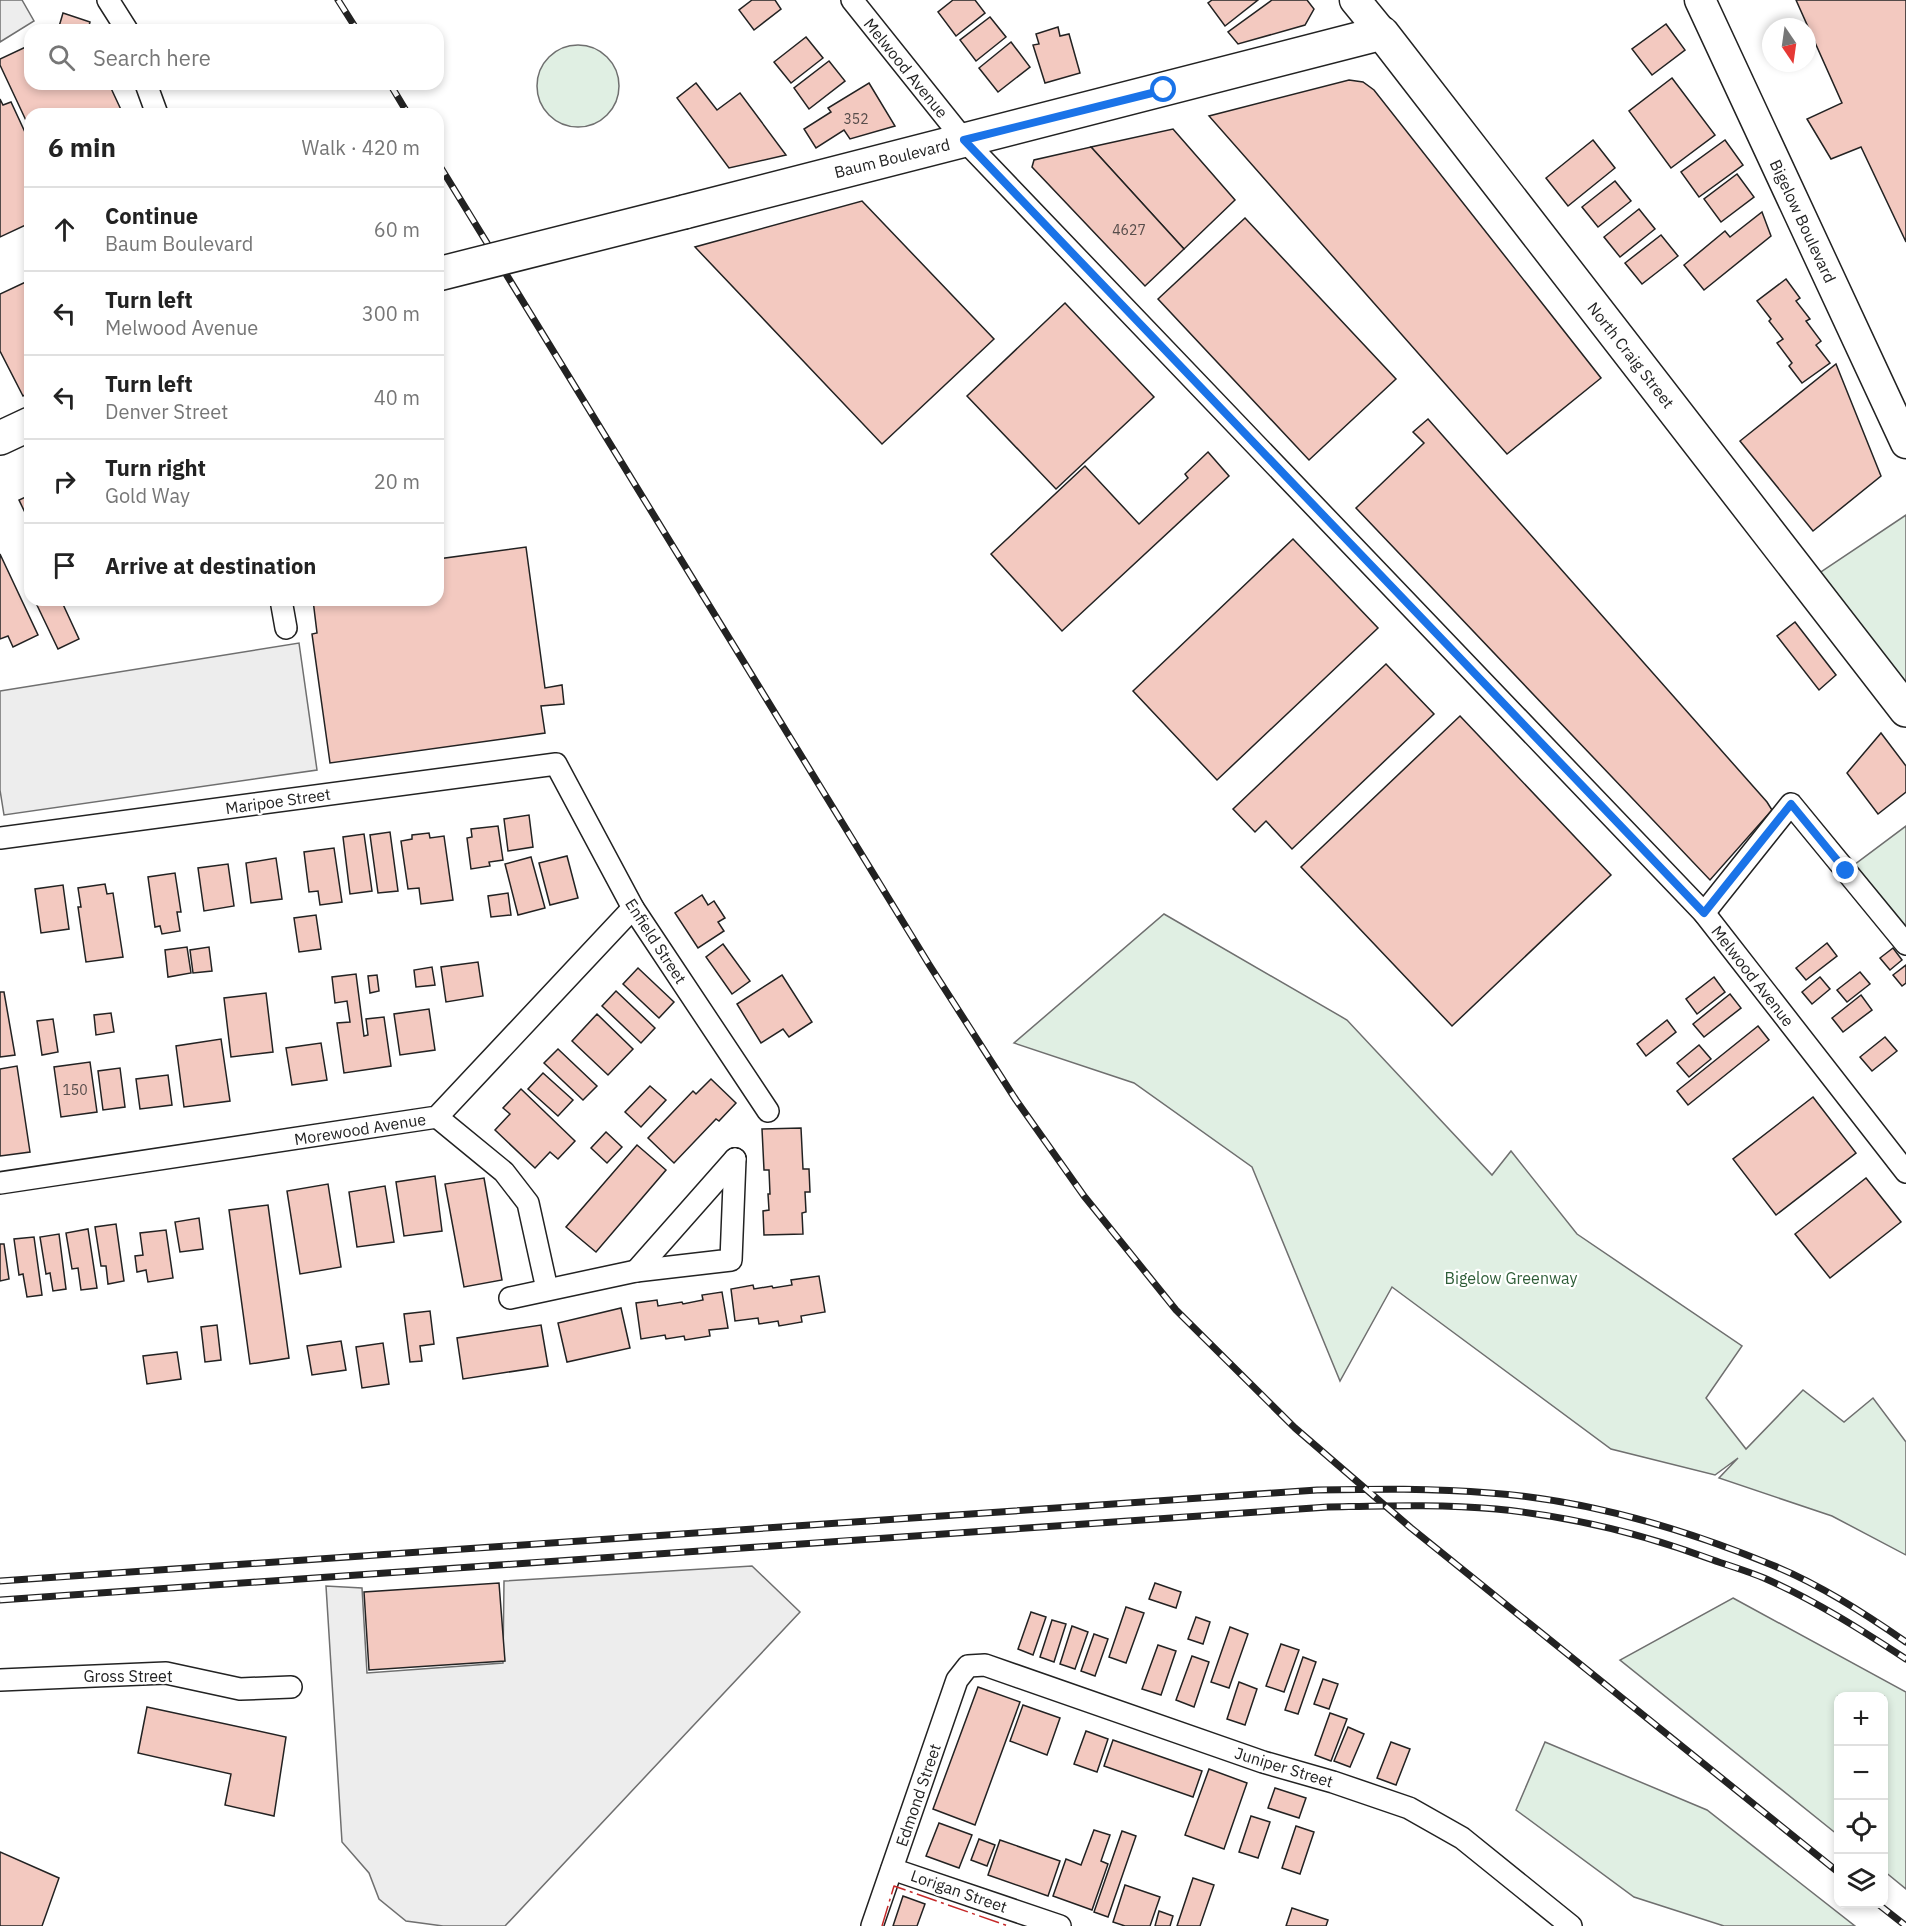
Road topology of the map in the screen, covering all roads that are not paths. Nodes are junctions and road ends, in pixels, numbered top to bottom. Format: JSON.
{"nodes":[{"id":1,"x":108,"y":0,"type":"edge"},
{"id":2,"x":852,"y":0,"type":"edge"},
{"id":3,"x":1355,"y":0,"type":"edge"},
{"id":4,"x":1700,"y":0,"type":"edge"},
{"id":5,"x":123,"y":24,"type":"edge"},
{"id":6,"x":1382,"y":33,"type":"junction"},
{"id":7,"x":148,"y":90,"type":"edge"},
{"id":8,"x":155,"y":108,"type":"edge"},
{"id":9,"x":964,"y":140,"type":"junction"},
{"id":10,"x":444,"y":272,"type":"edge"},
{"id":11,"x":24,"y":427,"type":"edge"},
{"id":12,"x":0,"y":438,"type":"edge"},
{"id":13,"x":1906,"y":443,"type":"edge"},
{"id":14,"x":282,"y":606,"type":"edge"},
{"id":15,"x":286,"y":628,"type":"dead end"},
{"id":16,"x":1906,"y":710,"type":"edge"},
{"id":17,"x":556,"y":764,"type":"joint"},
{"id":18,"x":0,"y":838,"type":"edge"},
{"id":19,"x":633,"y":908,"type":"junction"},
{"id":20,"x":1704,"y":913,"type":"junction"},
{"id":21,"x":1906,"y":944,"type":"edge"},
{"id":22,"x":768,"y":1111,"type":"dead end"},
{"id":23,"x":437,"y":1117,"type":"junction"},
{"id":24,"x":1906,"y":1172,"type":"edge"},
{"id":25,"x":0,"y":1183,"type":"edge"},
{"id":26,"x":636,"y":1271,"type":"junction"},
{"id":27,"x":547,"y":1289,"type":"junction"},
{"id":28,"x":510,"y":1298,"type":"dead end"},
{"id":29,"x":968,"y":1666,"type":"joint"},
{"id":30,"x":0,"y":1680,"type":"edge"},
{"id":31,"x":291,"y":1687,"type":"dead end"},
{"id":32,"x":892,"y":1869,"type":"junction"},
{"id":33,"x":872,"y":1926,"type":"edge"},
{"id":34,"x":1060,"y":1926,"type":"edge"},
{"id":35,"x":1571,"y":1926,"type":"edge"}],
"edges":[{"from":1,"to":5,"type":"street"},
{"from":2,"to":9,"type":"street","name":"Melwood Avenue"},
{"from":3,"to":6,"type":"main road","name":"North Craig Street"},
{"from":4,"to":13,"type":"main road","name":"Bigelow Boulevard"},
{"from":6,"to":9,"type":"main road","name":"Baum Boulevard"},
{"from":6,"to":16,"type":"main road","name":"North Craig Street"},
{"from":7,"to":8,"type":"street"},
{"from":9,"to":10,"type":"main road","name":"Baum Boulevard","bridge":true},
{"from":9,"to":20,"type":"street","name":"Melwood Avenue"},
{"from":11,"to":12,"type":"main road"},
{"from":14,"to":15,"type":"street"},
{"from":17,"to":18,"type":"street","name":"Maripoe Street"},
{"from":17,"to":19,"type":"street","name":"Enfield Street"},
{"from":19,"to":22,"type":"street","name":"Enfield Street"},
{"from":19,"to":23,"type":"street","name":"Morewood Avenue"},
{"from":20,"to":21,"type":"street"},
{"from":20,"to":24,"type":"street","name":"Melwood Avenue"},
{"from":23,"to":25,"type":"street","name":"Morewood Avenue"},
{"from":23,"to":27,"type":"street"},
{"from":26,"to":26,"type":"street"},
{"from":26,"to":27,"type":"street"},
{"from":27,"to":28,"type":"street"},
{"from":29,"to":32,"type":"street","name":"Edmond Street"},
{"from":29,"to":35,"type":"street","name":"Juniper Street"},
{"from":30,"to":31,"type":"street","name":"Gross Street"},
{"from":32,"to":33,"type":"street","name":"Edmond Street"},
{"from":32,"to":34,"type":"street","name":"Lorigan Street"}]}
